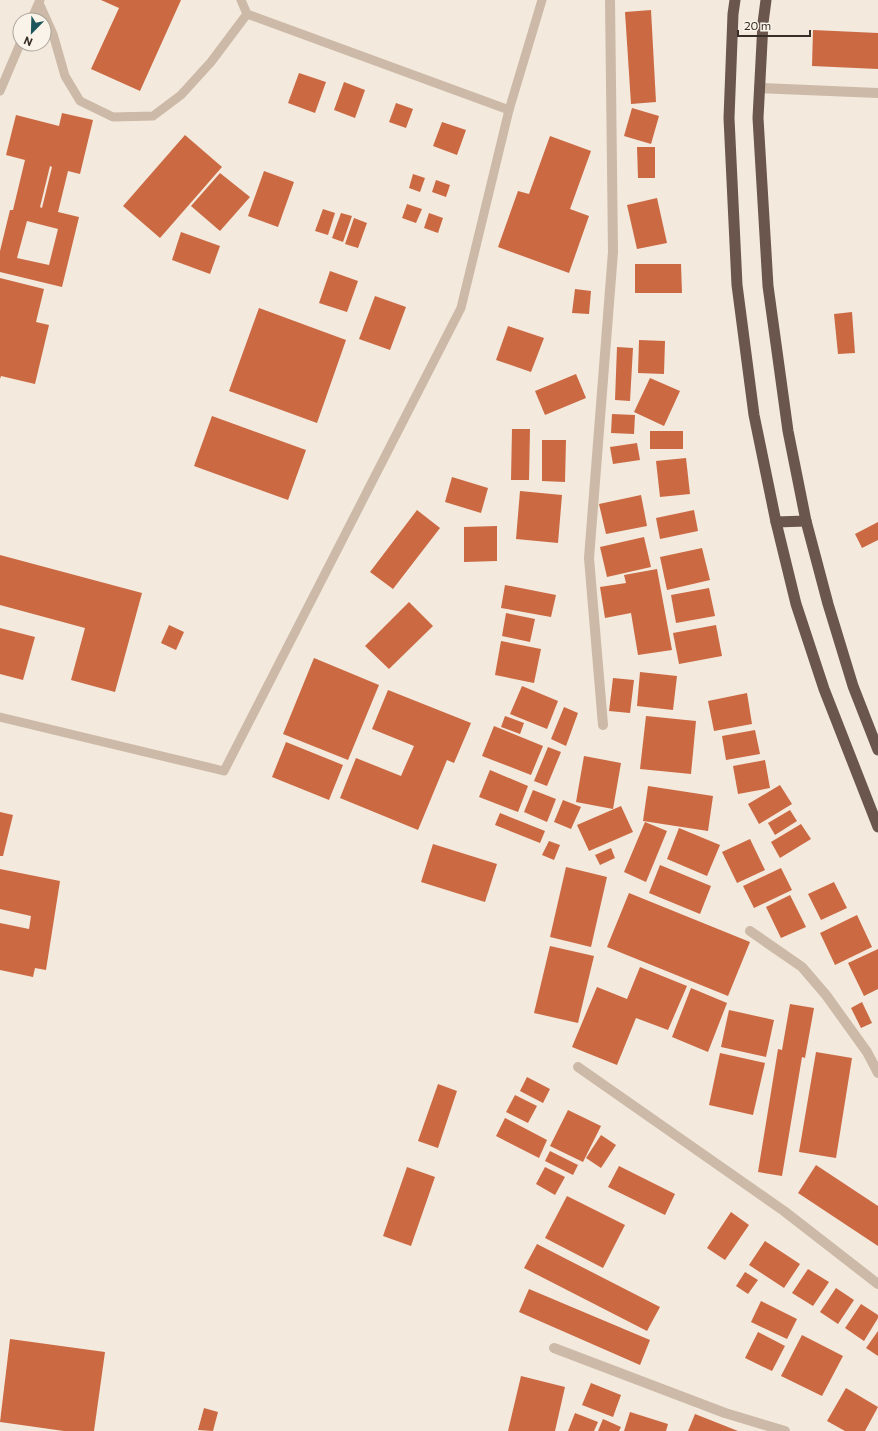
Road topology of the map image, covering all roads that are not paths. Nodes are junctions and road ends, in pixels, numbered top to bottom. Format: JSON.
{"nodes":[{"id":1,"x":241,"y":0,"type":"edge"},
{"id":2,"x":542,"y":0,"type":"edge"},
{"id":3,"x":610,"y":0,"type":"edge"},
{"id":4,"x":735,"y":0,"type":"edge"},
{"id":5,"x":766,"y":0,"type":"edge"},
{"id":6,"x":40,"y":1,"type":"edge"},
{"id":7,"x":35,"y":12,"type":"edge"},
{"id":8,"x":247,"y":14,"type":"junction"},
{"id":9,"x":17,"y":52,"type":"edge"},
{"id":10,"x":759,"y":88,"type":"junction"},
{"id":11,"x":0,"y":92,"type":"edge"},
{"id":12,"x":878,"y":93,"type":"edge"},
{"id":13,"x":509,"y":110,"type":"junction"},
{"id":14,"x":806,"y":521,"type":"junction"},
{"id":15,"x":776,"y":522,"type":"junction"},
{"id":16,"x":0,"y":717,"type":"edge"},
{"id":17,"x":603,"y":725,"type":"dead end"},
{"id":18,"x":878,"y":750,"type":"edge"},
{"id":19,"x":878,"y":827,"type":"edge"},
{"id":20,"x":750,"y":931,"type":"dead end"},
{"id":21,"x":578,"y":1067,"type":"dead end"},
{"id":22,"x":878,"y":1073,"type":"edge"},
{"id":23,"x":878,"y":1284,"type":"edge"},
{"id":24,"x":554,"y":1348,"type":"dead end"},
{"id":25,"x":785,"y":1431,"type":"edge"}],
"edges":[{"from":1,"to":8,"type":"lane"},
{"from":2,"to":13,"type":"lane"},
{"from":3,"to":17,"type":"street"},
{"from":4,"to":15,"type":"highway"},
{"from":5,"to":10,"type":"highway"},
{"from":6,"to":7,"type":"lane"},
{"from":6,"to":8,"type":"lane"},
{"from":8,"to":13,"type":"lane"},
{"from":9,"to":11,"type":"lane"},
{"from":10,"to":12,"type":"street"},
{"from":10,"to":14,"type":"highway"},
{"from":13,"to":16,"type":"lane"},
{"from":14,"to":15,"type":"highway"},
{"from":14,"to":18,"type":"highway"},
{"from":15,"to":19,"type":"highway"},
{"from":20,"to":22,"type":"street"},
{"from":21,"to":23,"type":"street"},
{"from":24,"to":25,"type":"street"}]}
